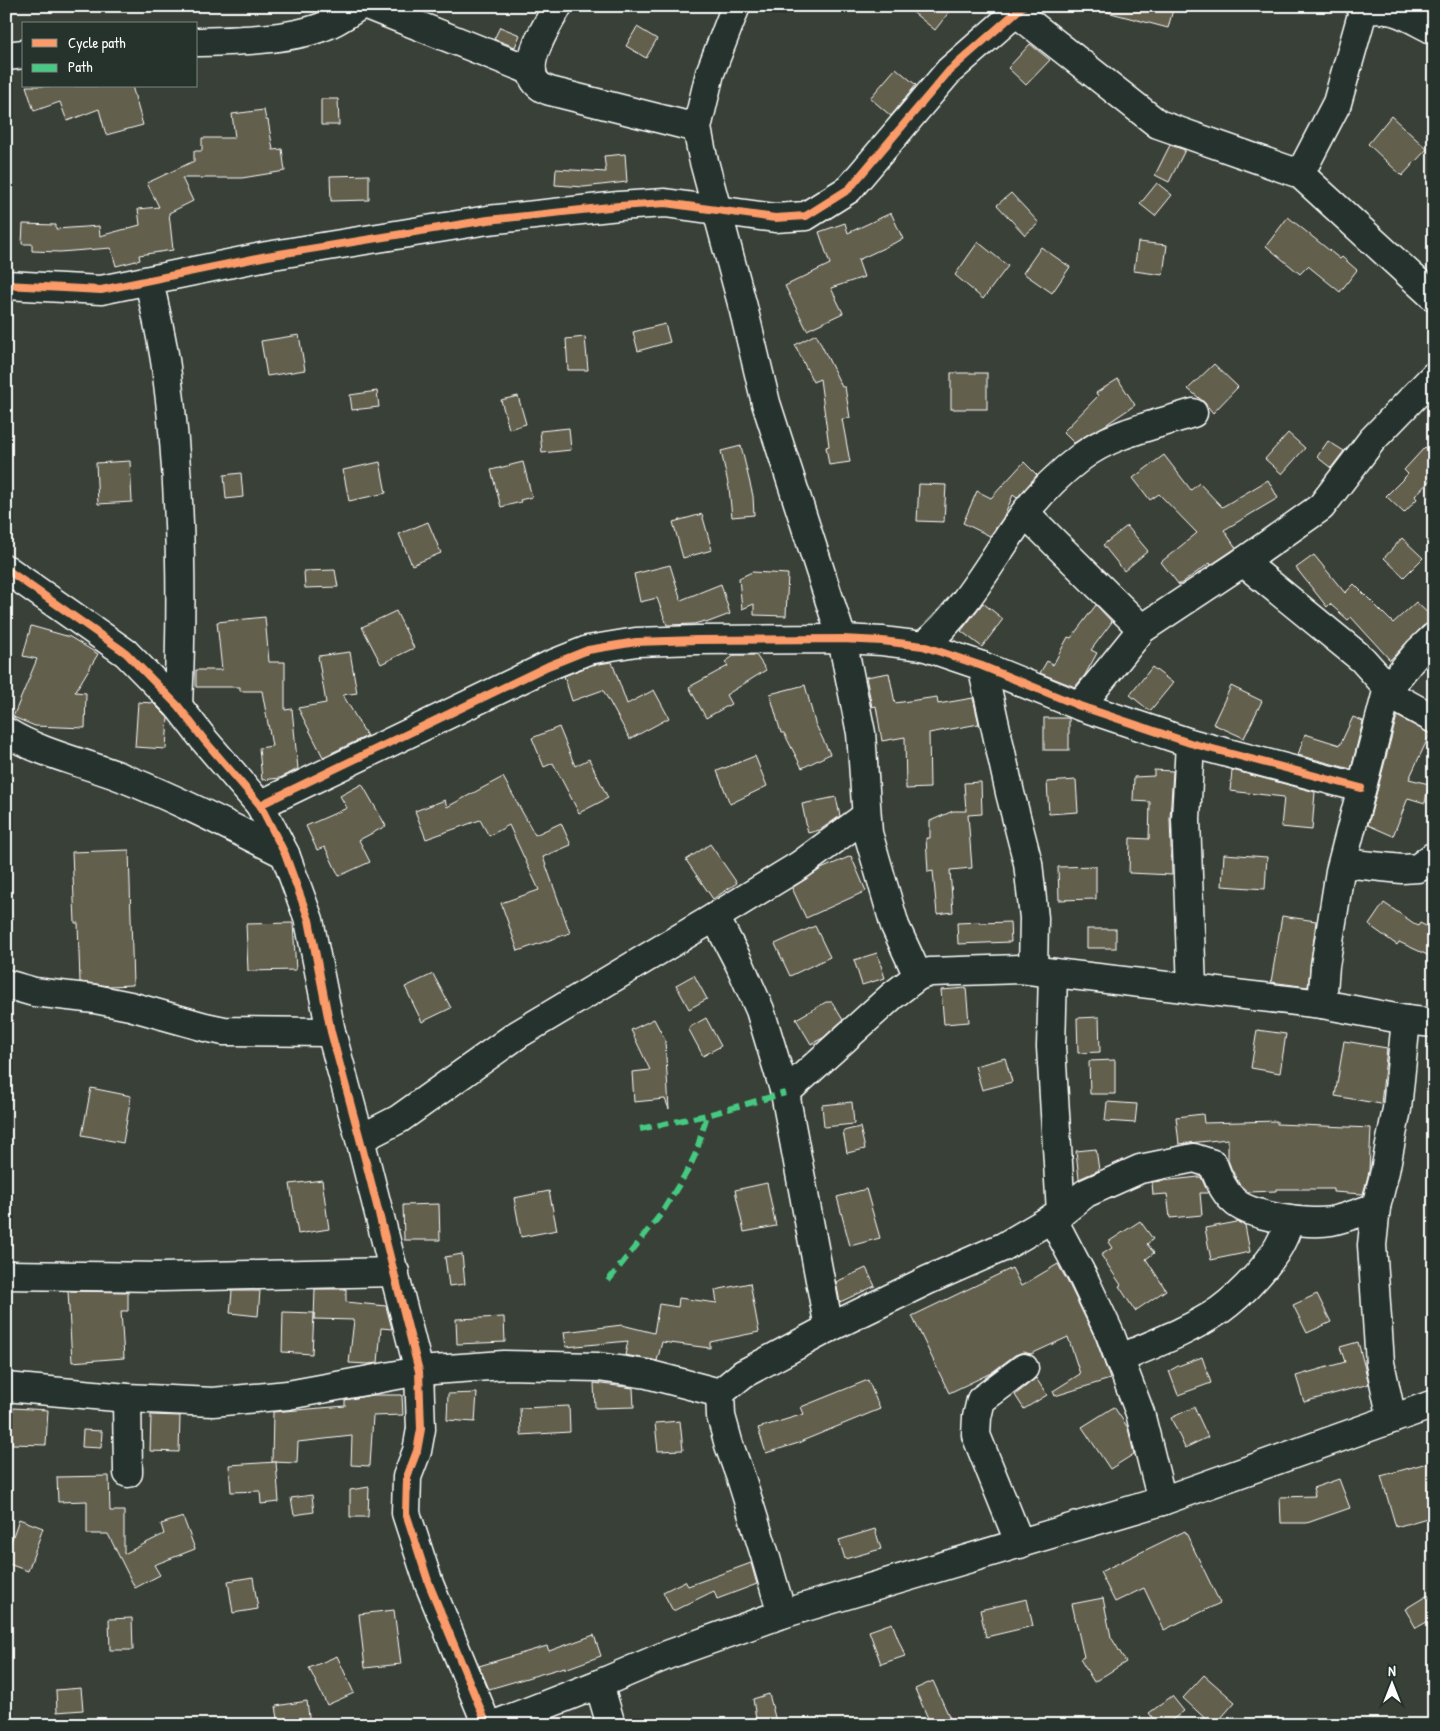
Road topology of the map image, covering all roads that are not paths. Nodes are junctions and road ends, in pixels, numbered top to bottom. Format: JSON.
{"nodes":[{"id":1,"x":359,"y":6,"type":"edge"},
{"id":2,"x":369,"y":6,"type":"edge"},
{"id":3,"x":558,"y":6,"type":"edge"},
{"id":4,"x":736,"y":6,"type":"edge"},
{"id":5,"x":1362,"y":8,"type":"edge"},
{"id":6,"x":1016,"y":9,"type":"edge"},
{"id":7,"x":1434,"y":30,"type":"edge"},
{"id":8,"x":198,"y":42,"type":"edge"},
{"id":9,"x":22,"y":54,"type":"edge"},
{"id":10,"x":6,"y":56,"type":"edge"},
{"id":11,"x":532,"y":71,"type":"junction"},
{"id":12,"x":697,"y":128,"type":"junction"},
{"id":13,"x":1300,"y":174,"type":"junction"},
{"id":14,"x":717,"y":210,"type":"junction"},
{"id":15,"x":149,"y":281,"type":"junction"},
{"id":16,"x":6,"y":285,"type":"edge"},
{"id":17,"x":1434,"y":297,"type":"edge"},
{"id":18,"x":1434,"y":376,"type":"edge"},
{"id":19,"x":1193,"y":413,"type":"dead end"},
{"id":20,"x":1025,"y":512,"type":"junction"},
{"id":21,"x":1242,"y":562,"type":"junction"},
{"id":22,"x":6,"y":569,"type":"edge"},
{"id":23,"x":1142,"y":629,"type":"junction"},
{"id":24,"x":1434,"y":637,"type":"edge"},
{"id":25,"x":842,"y":639,"type":"junction"},
{"id":26,"x":924,"y":646,"type":"junction"},
{"id":27,"x":982,"y":666,"type":"junction"},
{"id":28,"x":1387,"y":690,"type":"junction"},
{"id":29,"x":178,"y":706,"type":"junction"},
{"id":30,"x":1080,"y":706,"type":"junction"},
{"id":31,"x":1434,"y":719,"type":"edge"},
{"id":32,"x":6,"y":732,"type":"edge"},
{"id":33,"x":1190,"y":743,"type":"junction"},
{"id":34,"x":1361,"y":788,"type":"junction"},
{"id":35,"x":260,"y":805,"type":"junction"},
{"id":36,"x":866,"y":816,"type":"junction"},
{"id":37,"x":285,"y":854,"type":"junction"},
{"id":38,"x":1434,"y":856,"type":"edge"},
{"id":39,"x":1343,"y":862,"type":"junction"},
{"id":40,"x":715,"y":917,"type":"junction"},
{"id":41,"x":1043,"y":972,"type":"junction"},
{"id":42,"x":918,"y":976,"type":"junction"},
{"id":43,"x":6,"y":984,"type":"edge"},
{"id":44,"x":1192,"y":990,"type":"junction"},
{"id":45,"x":1322,"y":1004,"type":"junction"},
{"id":46,"x":1406,"y":1020,"type":"junction"},
{"id":47,"x":1434,"y":1023,"type":"edge"},
{"id":48,"x":331,"y":1032,"type":"junction"},
{"id":49,"x":785,"y":1092,"type":"junction"},
{"id":50,"x":360,"y":1139,"type":"junction"},
{"id":51,"x":1376,"y":1207,"type":"junction"},
{"id":52,"x":1056,"y":1216,"type":"junction"},
{"id":53,"x":1288,"y":1220,"type":"junction"},
{"id":54,"x":394,"y":1272,"type":"junction"},
{"id":55,"x":6,"y":1275,"type":"edge"},
{"id":56,"x":829,"y":1328,"type":"junction"},
{"id":57,"x":1119,"y":1359,"type":"junction"},
{"id":58,"x":1024,"y":1368,"type":"dead end"},
{"id":59,"x":419,"y":1371,"type":"junction"},
{"id":60,"x":7,"y":1391,"type":"edge"},
{"id":61,"x":720,"y":1393,"type":"junction"},
{"id":62,"x":127,"y":1398,"type":"junction"},
{"id":63,"x":1434,"y":1404,"type":"edge"},
{"id":64,"x":1392,"y":1420,"type":"junction"},
{"id":65,"x":128,"y":1472,"type":"dead end"},
{"id":66,"x":1162,"y":1502,"type":"junction"},
{"id":67,"x":1020,"y":1544,"type":"junction"},
{"id":68,"x":782,"y":1614,"type":"junction"},
{"id":69,"x":599,"y":1684,"type":"junction"},
{"id":70,"x":487,"y":1725,"type":"edge"},
{"id":71,"x":494,"y":1725,"type":"edge"},
{"id":72,"x":611,"y":1725,"type":"edge"}],
"edges":[{"from":1,"to":8,"type":"street"},
{"from":2,"to":11,"type":"street"},
{"from":3,"to":11,"type":"street"},
{"from":4,"to":12,"type":"street"},
{"from":5,"to":7,"type":"street"},
{"from":5,"to":13,"type":"street"},
{"from":6,"to":13,"type":"street"},
{"from":6,"to":14,"type":"street"},
{"from":9,"to":10,"type":"street"},
{"from":11,"to":12,"type":"street"},
{"from":12,"to":14,"type":"street"},
{"from":13,"to":17,"type":"street"},
{"from":14,"to":15,"type":"street"},
{"from":14,"to":25,"type":"street"},
{"from":15,"to":16,"type":"street"},
{"from":15,"to":29,"type":"street"},
{"from":18,"to":21,"type":"street"},
{"from":19,"to":20,"type":"street"},
{"from":20,"to":23,"type":"street"},
{"from":20,"to":26,"type":"street"},
{"from":21,"to":23,"type":"street"},
{"from":21,"to":28,"type":"street"},
{"from":22,"to":29,"type":"street"},
{"from":23,"to":30,"type":"street"},
{"from":24,"to":28,"type":"street"},
{"from":25,"to":26,"type":"street"},
{"from":25,"to":35,"type":"street"},
{"from":25,"to":36,"type":"street"},
{"from":26,"to":27,"type":"street"},
{"from":27,"to":30,"type":"street"},
{"from":27,"to":41,"type":"street"},
{"from":28,"to":31,"type":"street"},
{"from":28,"to":34,"type":"street"},
{"from":29,"to":35,"type":"street"},
{"from":30,"to":33,"type":"street"},
{"from":32,"to":37,"type":"street"},
{"from":33,"to":34,"type":"street"},
{"from":33,"to":44,"type":"street"},
{"from":34,"to":39,"type":"street"},
{"from":35,"to":37,"type":"street"},
{"from":36,"to":40,"type":"street"},
{"from":36,"to":42,"type":"street"},
{"from":37,"to":48,"type":"street"},
{"from":38,"to":39,"type":"street"},
{"from":39,"to":45,"type":"street"},
{"from":40,"to":49,"type":"street"},
{"from":40,"to":50,"type":"street"},
{"from":41,"to":42,"type":"street"},
{"from":41,"to":44,"type":"street"},
{"from":41,"to":52,"type":"street"},
{"from":42,"to":49,"type":"street"},
{"from":43,"to":48,"type":"street"},
{"from":44,"to":45,"type":"street"},
{"from":45,"to":46,"type":"street"},
{"from":46,"to":47,"type":"street"},
{"from":46,"to":51,"type":"street"},
{"from":48,"to":50,"type":"street"},
{"from":49,"to":56,"type":"street"},
{"from":50,"to":54,"type":"street"},
{"from":51,"to":53,"type":"street"},
{"from":51,"to":64,"type":"street"},
{"from":52,"to":53,"type":"street"},
{"from":52,"to":56,"type":"street"},
{"from":52,"to":57,"type":"street"},
{"from":53,"to":57,"type":"street"},
{"from":54,"to":55,"type":"street"},
{"from":54,"to":59,"type":"street"},
{"from":56,"to":61,"type":"street"},
{"from":57,"to":66,"type":"street"},
{"from":58,"to":67,"type":"street"},
{"from":59,"to":61,"type":"street"},
{"from":59,"to":62,"type":"street"},
{"from":59,"to":70,"type":"street"},
{"from":60,"to":62,"type":"street"},
{"from":61,"to":68,"type":"street"},
{"from":62,"to":65,"type":"street"},
{"from":63,"to":64,"type":"street"},
{"from":64,"to":66,"type":"street"},
{"from":66,"to":67,"type":"street"},
{"from":67,"to":68,"type":"street"},
{"from":68,"to":69,"type":"street"},
{"from":69,"to":71,"type":"street"},
{"from":69,"to":72,"type":"street"}]}
